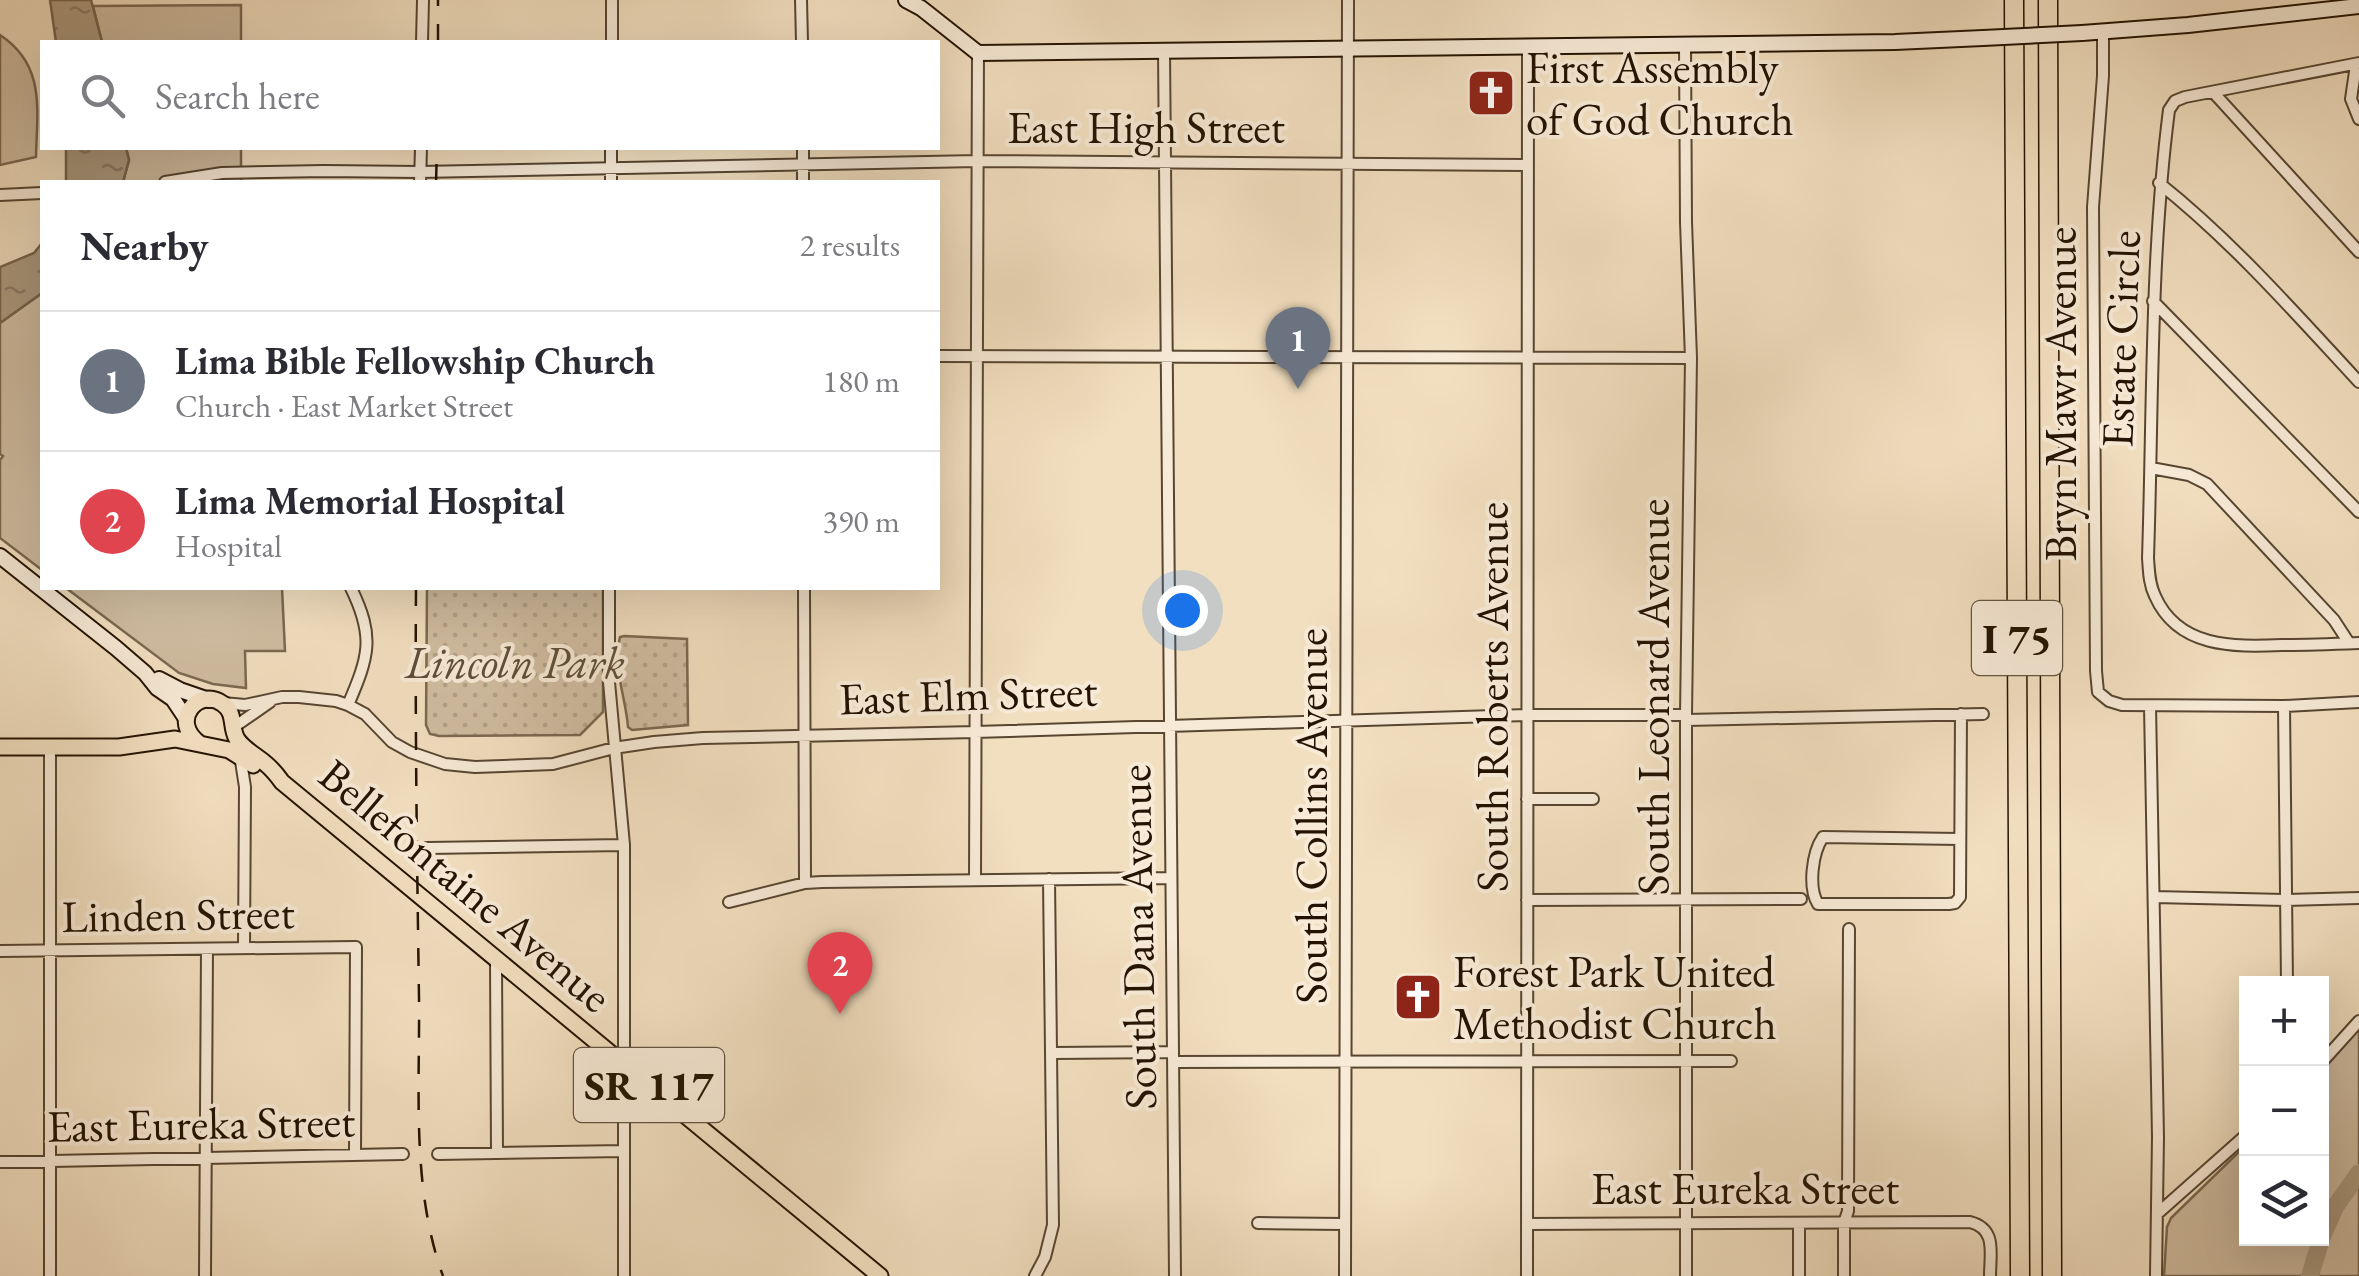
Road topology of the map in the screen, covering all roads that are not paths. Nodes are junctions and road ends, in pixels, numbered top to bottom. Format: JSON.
{"nodes":[{"id":1,"x":422,"y":0,"type":"edge"},
{"id":2,"x":612,"y":0,"type":"edge"},
{"id":3,"x":801,"y":0,"type":"edge"},
{"id":4,"x":906,"y":0,"type":"edge"},
{"id":5,"x":1348,"y":0,"type":"edge"},
{"id":6,"x":2014,"y":0,"type":"edge"},
{"id":7,"x":2048,"y":0,"type":"edge"},
{"id":8,"x":2359,"y":6,"type":"edge"},
{"id":9,"x":2103,"y":32,"type":"junction"},
{"id":10,"x":422,"y":40,"type":"edge"},
{"id":11,"x":612,"y":40,"type":"edge"},
{"id":12,"x":802,"y":40,"type":"edge"},
{"id":13,"x":1686,"y":45,"type":"junction"},
{"id":14,"x":1528,"y":46,"type":"junction"},
{"id":15,"x":1348,"y":48,"type":"junction"},
{"id":16,"x":1164,"y":51,"type":"junction"},
{"id":17,"x":978,"y":53,"type":"junction"},
{"id":18,"x":2358,"y":64,"type":"edge"},
{"id":19,"x":2213,"y":92,"type":"junction"},
{"id":20,"x":2359,"y":119,"type":"edge"},
{"id":21,"x":420,"y":150,"type":"edge"},
{"id":22,"x":611,"y":150,"type":"edge"},
{"id":23,"x":803,"y":150,"type":"edge"},
{"id":24,"x":977,"y":161,"type":"junction"},
{"id":25,"x":1165,"y":162,"type":"junction"},
{"id":26,"x":1348,"y":162,"type":"junction"},
{"id":27,"x":803,"y":164,"type":"junction"},
{"id":28,"x":1528,"y":166,"type":"junction"},
{"id":29,"x":611,"y":169,"type":"junction"},
{"id":30,"x":420,"y":178,"type":"edge"},
{"id":31,"x":178,"y":180,"type":"edge"},
{"id":32,"x":611,"y":180,"type":"edge"},
{"id":33,"x":803,"y":180,"type":"edge"},
{"id":34,"x":2160,"y":182,"type":"junction"},
{"id":35,"x":40,"y":193,"type":"edge"},
{"id":36,"x":0,"y":195,"type":"edge"},
{"id":37,"x":2359,"y":252,"type":"edge"},
{"id":38,"x":2153,"y":301,"type":"junction"},
{"id":39,"x":940,"y":356,"type":"edge"},
{"id":40,"x":976,"y":356,"type":"junction"},
{"id":41,"x":1167,"y":357,"type":"junction"},
{"id":42,"x":1348,"y":357,"type":"junction"},
{"id":43,"x":1527,"y":358,"type":"junction"},
{"id":44,"x":1691,"y":358,"type":"junction"},
{"id":45,"x":2359,"y":382,"type":"edge"},
{"id":46,"x":2151,"y":468,"type":"junction"},
{"id":47,"x":2359,"y":512,"type":"edge"},
{"id":48,"x":0,"y":556,"type":"edge"},
{"id":49,"x":40,"y":588,"type":"edge"},
{"id":50,"x":42,"y":590,"type":"edge"},
{"id":51,"x":352,"y":590,"type":"edge"},
{"id":52,"x":610,"y":590,"type":"edge"},
{"id":53,"x":804,"y":590,"type":"edge"},
{"id":54,"x":2354,"y":643,"type":"edge"},
{"id":55,"x":144,"y":673,"type":"junction"},
{"id":56,"x":274,"y":699,"type":"junction"},
{"id":57,"x":216,"y":702,"type":"junction"},
{"id":58,"x":2359,"y":702,"type":"edge"},
{"id":59,"x":348,"y":705,"type":"junction"},
{"id":60,"x":2150,"y":706,"type":"junction"},
{"id":61,"x":2284,"y":706,"type":"junction"},
{"id":62,"x":1961,"y":714,"type":"junction"},
{"id":63,"x":1983,"y":714,"type":"dead end"},
{"id":64,"x":1527,"y":715,"type":"junction"},
{"id":65,"x":1686,"y":717,"type":"junction"},
{"id":66,"x":185,"y":718,"type":"junction"},
{"id":67,"x":1346,"y":721,"type":"junction"},
{"id":68,"x":1170,"y":726,"type":"junction"},
{"id":69,"x":234,"y":729,"type":"junction"},
{"id":70,"x":976,"y":732,"type":"junction"},
{"id":71,"x":804,"y":736,"type":"junction"},
{"id":72,"x":144,"y":743,"type":"junction"},
{"id":73,"x":203,"y":745,"type":"junction"},
{"id":74,"x":0,"y":747,"type":"edge"},
{"id":75,"x":50,"y":747,"type":"junction"},
{"id":76,"x":614,"y":748,"type":"junction"},
{"id":77,"x":246,"y":760,"type":"junction"},
{"id":78,"x":282,"y":782,"type":"junction"},
{"id":79,"x":1527,"y":799,"type":"junction"},
{"id":80,"x":1593,"y":799,"type":"dead end"},
{"id":81,"x":1960,"y":839,"type":"junction"},
{"id":82,"x":624,"y":845,"type":"junction"},
{"id":83,"x":427,"y":848,"type":"dead end"},
{"id":84,"x":2049,"y":858,"type":"junction"},
{"id":85,"x":1171,"y":878,"type":"junction"},
{"id":86,"x":975,"y":879,"type":"junction"},
{"id":87,"x":1049,"y":880,"type":"junction"},
{"id":88,"x":805,"y":883,"type":"junction"},
{"id":89,"x":2154,"y":897,"type":"junction"},
{"id":90,"x":2359,"y":898,"type":"edge"},
{"id":91,"x":1801,"y":899,"type":"dead end"},
{"id":92,"x":1527,"y":900,"type":"junction"},
{"id":93,"x":1686,"y":900,"type":"junction"},
{"id":94,"x":2285,"y":900,"type":"junction"},
{"id":95,"x":729,"y":902,"type":"dead end"},
{"id":96,"x":1848,"y":929,"type":"dead end"},
{"id":97,"x":208,"y":948,"type":"junction"},
{"id":98,"x":244,"y":948,"type":"junction"},
{"id":99,"x":50,"y":950,"type":"junction"},
{"id":100,"x":0,"y":951,"type":"edge"},
{"id":101,"x":496,"y":958,"type":"junction"},
{"id":102,"x":2287,"y":976,"type":"edge"},
{"id":103,"x":2359,"y":1022,"type":"edge"},
{"id":104,"x":1052,"y":1053,"type":"junction"},
{"id":105,"x":2329,"y":1054,"type":"edge"},
{"id":106,"x":1173,"y":1057,"type":"junction"},
{"id":107,"x":1731,"y":1061,"type":"dead end"},
{"id":108,"x":1345,"y":1062,"type":"junction"},
{"id":109,"x":1527,"y":1062,"type":"junction"},
{"id":110,"x":1686,"y":1062,"type":"junction"},
{"id":111,"x":623,"y":1063,"type":"junction"},
{"id":112,"x":2239,"y":1140,"type":"edge"},
{"id":113,"x":624,"y":1151,"type":"junction"},
{"id":114,"x":496,"y":1153,"type":"junction"},
{"id":115,"x":355,"y":1154,"type":"junction"},
{"id":116,"x":403,"y":1154,"type":"dead end"},
{"id":117,"x":438,"y":1154,"type":"dead end"},
{"id":118,"x":205,"y":1158,"type":"junction"},
{"id":119,"x":50,"y":1161,"type":"junction"},
{"id":120,"x":0,"y":1162,"type":"edge"},
{"id":121,"x":2158,"y":1214,"type":"junction"},
{"id":122,"x":1258,"y":1223,"type":"dead end"},
{"id":123,"x":1686,"y":1223,"type":"junction"},
{"id":124,"x":1799,"y":1223,"type":"junction"},
{"id":125,"x":1844,"y":1223,"type":"junction"},
{"id":126,"x":1344,"y":1224,"type":"junction"},
{"id":127,"x":1527,"y":1224,"type":"junction"},
{"id":128,"x":50,"y":1276,"type":"edge"},
{"id":129,"x":205,"y":1276,"type":"edge"},
{"id":130,"x":624,"y":1276,"type":"edge"},
{"id":131,"x":880,"y":1276,"type":"edge"},
{"id":132,"x":1035,"y":1276,"type":"edge"},
{"id":133,"x":1175,"y":1276,"type":"edge"},
{"id":134,"x":1346,"y":1276,"type":"edge"},
{"id":135,"x":1527,"y":1276,"type":"edge"},
{"id":136,"x":1686,"y":1276,"type":"edge"},
{"id":137,"x":1798,"y":1276,"type":"edge"},
{"id":138,"x":1844,"y":1276,"type":"edge"},
{"id":139,"x":1990,"y":1276,"type":"edge"},
{"id":140,"x":2016,"y":1276,"type":"edge"},
{"id":141,"x":2052,"y":1276,"type":"edge"},
{"id":142,"x":2062,"y":1276,"type":"edge"},
{"id":143,"x":2156,"y":1276,"type":"edge"}],
"edges":[{"from":1,"to":10,"type":"street"},
{"from":2,"to":11,"type":"street"},
{"from":3,"to":12,"type":"street"},
{"from":4,"to":17,"type":"street"},
{"from":5,"to":15,"type":"street","name":"South Collins Avenue"},
{"from":6,"to":140,"type":"highway","number":"I 75"},
{"from":7,"to":84,"type":"highway","number":"I 75"},
{"from":8,"to":9,"type":"street"},
{"from":9,"to":13,"type":"street","bridge":true},
{"from":9,"to":60,"type":"street","name":"Bryn Mawr Avenue"},
{"from":13,"to":14,"type":"street"},
{"from":13,"to":44,"type":"street","name":"South Leonard Avenue"},
{"from":14,"to":15,"type":"street"},
{"from":14,"to":28,"type":"street","name":"South Roberts Avenue"},
{"from":15,"to":16,"type":"street"},
{"from":15,"to":26,"type":"street","name":"South Collins Avenue"},
{"from":16,"to":17,"type":"street"},
{"from":16,"to":25,"type":"street","name":"South Dana Avenue"},
{"from":17,"to":24,"type":"street"},
{"from":18,"to":19,"type":"street","name":"Estate Circle"},
{"from":18,"to":20,"type":"street","name":"Estate Circle"},
{"from":19,"to":34,"type":"street","name":"Estate Circle"},
{"from":19,"to":37,"type":"street"},
{"from":21,"to":30,"type":"street"},
{"from":22,"to":29,"type":"street"},
{"from":23,"to":27,"type":"street"},
{"from":24,"to":25,"type":"street","name":"East High Street"},
{"from":24,"to":27,"type":"street","name":"East High Street"},
{"from":24,"to":40,"type":"street"},
{"from":25,"to":26,"type":"street","name":"East High Street"},
{"from":25,"to":41,"type":"street","name":"South Dana Avenue"},
{"from":26,"to":28,"type":"street","name":"East High Street"},
{"from":26,"to":42,"type":"street","name":"South Collins Avenue"},
{"from":27,"to":29,"type":"street","name":"East High Street"},
{"from":27,"to":33,"type":"street"},
{"from":28,"to":43,"type":"street","name":"South Roberts Avenue"},
{"from":29,"to":30,"type":"street","name":"East High Street"},
{"from":29,"to":32,"type":"street"},
{"from":30,"to":31,"type":"street","name":"East High Street"},
{"from":34,"to":38,"type":"street","name":"Estate Circle"},
{"from":34,"to":45,"type":"street"},
{"from":35,"to":36,"type":"street"},
{"from":38,"to":46,"type":"street","name":"Estate Circle"},
{"from":38,"to":47,"type":"street"},
{"from":39,"to":40,"type":"street"},
{"from":40,"to":41,"type":"street"},
{"from":40,"to":70,"type":"street"},
{"from":41,"to":42,"type":"street"},
{"from":41,"to":68,"type":"street","name":"South Dana Avenue"},
{"from":42,"to":43,"type":"street"},
{"from":42,"to":67,"type":"street","name":"South Collins Avenue"},
{"from":43,"to":44,"type":"street"},
{"from":43,"to":64,"type":"street","name":"South Roberts Avenue"},
{"from":44,"to":65,"type":"street","name":"South Leonard Avenue"},
{"from":46,"to":54,"type":"street"},
{"from":46,"to":54,"type":"street","name":"Estate Circle"},
{"from":48,"to":49,"type":"street"},
{"from":50,"to":55,"type":"street"},
{"from":51,"to":59,"type":"street"},
{"from":52,"to":76,"type":"street"},
{"from":53,"to":71,"type":"street"},
{"from":55,"to":57,"type":"street"},
{"from":55,"to":66,"type":"street"},
{"from":56,"to":57,"type":"street","name":"East Elm Street"},
{"from":56,"to":59,"type":"street","name":"East Elm Street"},
{"from":56,"to":69,"type":"street"},
{"from":57,"to":66,"type":"main road","number":"SR 117"},
{"from":57,"to":69,"type":"main road","number":"SR 117"},
{"from":58,"to":61,"type":"street"},
{"from":59,"to":76,"type":"street","name":"East Elm Street"},
{"from":60,"to":61,"type":"street"},
{"from":60,"to":89,"type":"street"},
{"from":61,"to":94,"type":"street"},
{"from":62,"to":63,"type":"street","name":"East Elm Street"},
{"from":62,"to":65,"type":"street","name":"East Elm Street"},
{"from":62,"to":81,"type":"street"},
{"from":64,"to":65,"type":"street","name":"East Elm Street"},
{"from":64,"to":67,"type":"street","name":"East Elm Street"},
{"from":64,"to":79,"type":"street","name":"South Roberts Avenue"},
{"from":65,"to":93,"type":"street","name":"South Leonard Avenue"},
{"from":66,"to":72,"type":"main road","number":"SR 117"},
{"from":66,"to":73,"type":"main road"},
{"from":67,"to":68,"type":"street","name":"East Elm Street"},
{"from":67,"to":108,"type":"street","name":"South Collins Avenue"},
{"from":68,"to":70,"type":"street","name":"East Elm Street"},
{"from":68,"to":85,"type":"street","name":"South Dana Avenue"},
{"from":69,"to":73,"type":"main road"},
{"from":69,"to":78,"type":"main road","name":"Bellefontaine Avenue","number":"SR 117"},
{"from":70,"to":71,"type":"street","name":"East Elm Street"},
{"from":70,"to":86,"type":"street"},
{"from":71,"to":76,"type":"street","name":"East Elm Street"},
{"from":71,"to":88,"type":"street"},
{"from":72,"to":73,"type":"main road","number":"SR 117"},
{"from":72,"to":75,"type":"main road","number":"SR 117"},
{"from":73,"to":77,"type":"main road","name":"Bellefontaine Avenue","number":"SR 117"},
{"from":74,"to":75,"type":"main road","number":"SR 117"},
{"from":75,"to":99,"type":"street"},
{"from":76,"to":82,"type":"street"},
{"from":77,"to":78,"type":"main road","name":"Bellefontaine Avenue","number":"SR 117"},
{"from":77,"to":98,"type":"street"},
{"from":78,"to":101,"type":"main road","name":"Bellefontaine Avenue","number":"SR 117"},
{"from":79,"to":80,"type":"street"},
{"from":79,"to":92,"type":"street","name":"South Roberts Avenue"},
{"from":81,"to":81,"type":"street"},
{"from":82,"to":83,"type":"street"},
{"from":82,"to":111,"type":"street"},
{"from":84,"to":141,"type":"highway","number":"I 75"},
{"from":84,"to":142,"type":"highway"},
{"from":85,"to":87,"type":"street"},
{"from":85,"to":106,"type":"street","name":"South Dana Avenue"},
{"from":86,"to":87,"type":"street"},
{"from":86,"to":88,"type":"street"},
{"from":87,"to":104,"type":"street"},
{"from":88,"to":95,"type":"street"},
{"from":89,"to":94,"type":"street"},
{"from":89,"to":121,"type":"street"},
{"from":90,"to":94,"type":"street"},
{"from":91,"to":93,"type":"street"},
{"from":92,"to":93,"type":"street"},
{"from":92,"to":109,"type":"street","name":"South Roberts Avenue"},
{"from":93,"to":110,"type":"street","name":"South Leonard Avenue"},
{"from":94,"to":102,"type":"street"},
{"from":96,"to":125,"type":"street"},
{"from":97,"to":98,"type":"street","name":"Linden Street"},
{"from":97,"to":99,"type":"street","name":"Linden Street"},
{"from":97,"to":118,"type":"street"},
{"from":98,"to":115,"type":"street","name":"Linden Street"},
{"from":99,"to":100,"type":"street","name":"Linden Street"},
{"from":99,"to":119,"type":"street"},
{"from":101,"to":111,"type":"main road","name":"Bellefontaine Avenue","number":"SR 117"},
{"from":101,"to":114,"type":"street"},
{"from":103,"to":105,"type":"street"},
{"from":104,"to":106,"type":"street"},
{"from":104,"to":132,"type":"street"},
{"from":106,"to":108,"type":"street"},
{"from":106,"to":133,"type":"street","name":"South Dana Avenue"},
{"from":107,"to":110,"type":"street"},
{"from":108,"to":109,"type":"street"},
{"from":108,"to":126,"type":"street","name":"South Collins Avenue"},
{"from":109,"to":110,"type":"street"},
{"from":109,"to":127,"type":"street","name":"South Roberts Avenue"},
{"from":110,"to":123,"type":"street","name":"South Leonard Avenue"},
{"from":111,"to":113,"type":"street"},
{"from":111,"to":131,"type":"main road","name":"Bellefontaine Avenue","number":"SR 117"},
{"from":112,"to":121,"type":"street"},
{"from":113,"to":114,"type":"street"},
{"from":113,"to":130,"type":"street"},
{"from":114,"to":117,"type":"street"},
{"from":115,"to":116,"type":"street","name":"East Eureka Street"},
{"from":115,"to":118,"type":"street","name":"East Eureka Street"},
{"from":118,"to":119,"type":"street","name":"East Eureka Street"},
{"from":118,"to":129,"type":"street"},
{"from":119,"to":120,"type":"street","name":"East Eureka Street"},
{"from":119,"to":128,"type":"street"},
{"from":121,"to":143,"type":"street"},
{"from":122,"to":126,"type":"street"},
{"from":123,"to":124,"type":"street","name":"East Eureka Street"},
{"from":123,"to":127,"type":"street","name":"East Eureka Street"},
{"from":123,"to":136,"type":"street","name":"South Leonard Avenue"},
{"from":124,"to":125,"type":"street","name":"East Eureka Street"},
{"from":124,"to":137,"type":"street"},
{"from":125,"to":138,"type":"street"},
{"from":125,"to":139,"type":"street","name":"East Eureka Street"},
{"from":126,"to":134,"type":"street","name":"South Collins Avenue"},
{"from":127,"to":135,"type":"street","name":"South Roberts Avenue"}]}
